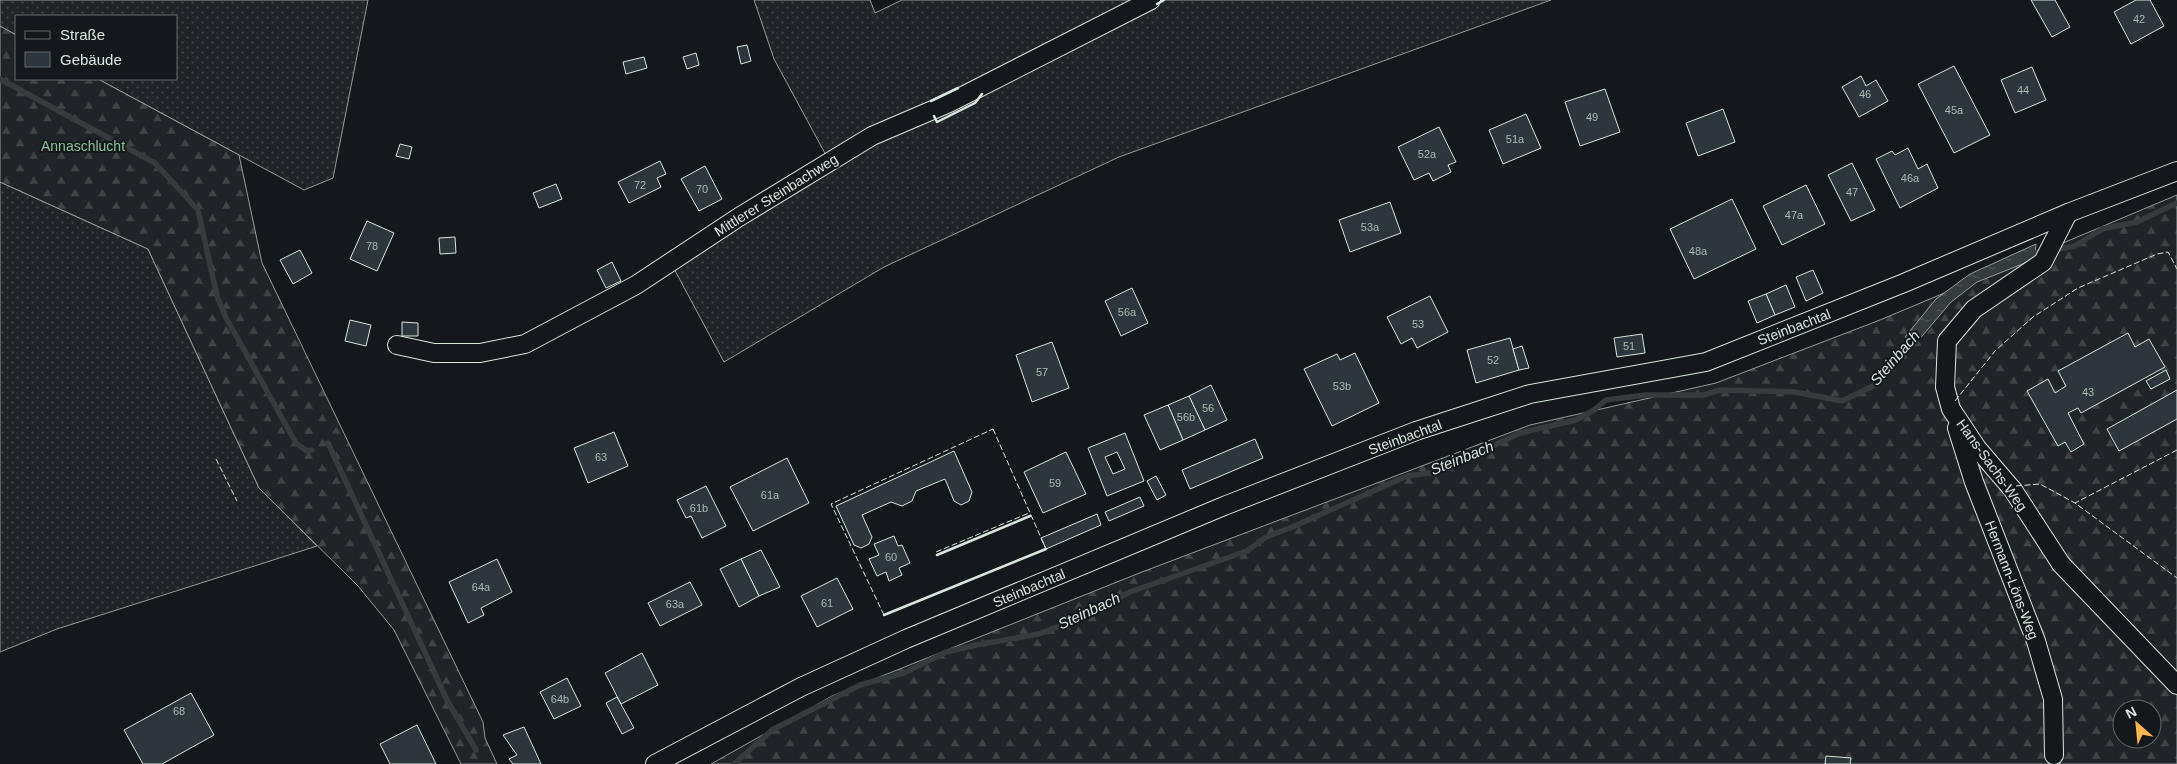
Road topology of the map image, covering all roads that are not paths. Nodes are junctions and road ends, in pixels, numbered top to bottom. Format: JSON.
{"nodes":[{"id":1,"x":1151,"y":0,"type":"edge"},
{"id":2,"x":2177,"y":171,"type":"edge"},
{"id":3,"x":2068,"y":213,"type":"junction"},
{"id":4,"x":397,"y":345,"type":"dead end"},
{"id":5,"x":1951,"y":409,"type":"junction"},
{"id":6,"x":2177,"y":685,"type":"edge"},
{"id":7,"x":2054,"y":755,"type":"dead end"},
{"id":8,"x":655,"y":764,"type":"edge"}],
"edges":[{"from":1,"to":4,"type":"street","name":"Mittlerer Steinbachweg"},
{"from":2,"to":3,"type":"street","name":"Steinbachtal"},
{"from":3,"to":5,"type":"street","name":"Hans-Sachs-Weg"},
{"from":3,"to":8,"type":"street","name":"Steinbachtal"},
{"from":5,"to":6,"type":"street","name":"Hans-Sachs-Weg"},
{"from":5,"to":7,"type":"street","name":"Hermann-Löns-Weg"}]}
